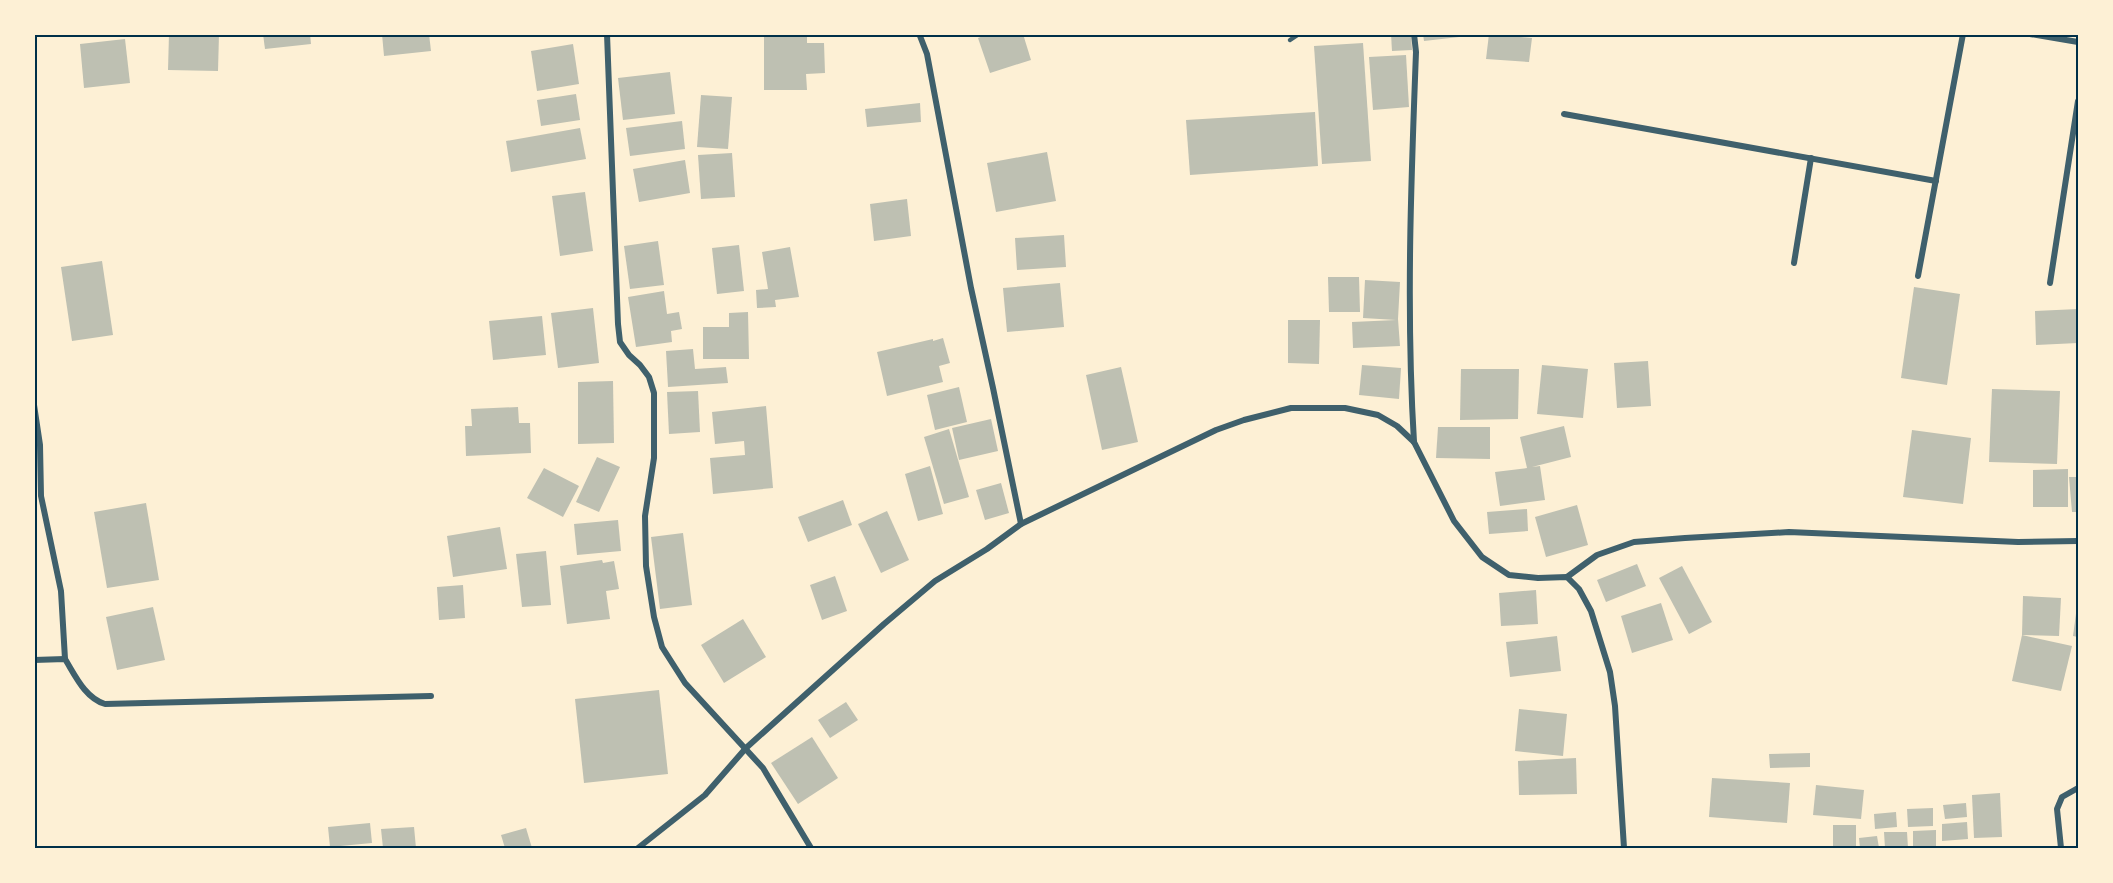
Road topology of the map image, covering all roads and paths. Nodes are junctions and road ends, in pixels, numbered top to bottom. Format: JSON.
{"nodes":[{"id":1,"x":607,"y":34,"type":"edge"},
{"id":2,"x":1299,"y":34,"type":"edge"},
{"id":3,"x":1414,"y":34,"type":"edge"},
{"id":4,"x":1963,"y":34,"type":"edge"},
{"id":5,"x":2030,"y":34,"type":"edge"},
{"id":6,"x":922,"y":35,"type":"edge"},
{"id":7,"x":1290,"y":40,"type":"dead end"},
{"id":8,"x":2079,"y":42,"type":"edge"},
{"id":9,"x":2079,"y":101,"type":"edge"},
{"id":10,"x":1564,"y":114,"type":"dead end"},
{"id":11,"x":1811,"y":158,"type":"junction"},
{"id":12,"x":1936,"y":181,"type":"junction"},
{"id":13,"x":1794,"y":262,"type":"dead end"},
{"id":14,"x":1918,"y":276,"type":"dead end"},
{"id":15,"x":2050,"y":283,"type":"dead end"},
{"id":16,"x":34,"y":405,"type":"edge"},
{"id":17,"x":1414,"y":442,"type":"junction"},
{"id":18,"x":1021,"y":524,"type":"junction"},
{"id":19,"x":2079,"y":541,"type":"edge"},
{"id":20,"x":1567,"y":577,"type":"junction"},
{"id":21,"x":65,"y":659,"type":"junction"},
{"id":22,"x":34,"y":660,"type":"edge"},
{"id":23,"x":431,"y":696,"type":"dead end"},
{"id":24,"x":746,"y":748,"type":"junction"},
{"id":25,"x":2079,"y":788,"type":"edge"},
{"id":26,"x":638,"y":849,"type":"edge"},
{"id":27,"x":811,"y":849,"type":"edge"},
{"id":28,"x":1624,"y":849,"type":"edge"},
{"id":29,"x":2061,"y":849,"type":"edge"}],
"edges":[{"from":1,"to":24,"type":"street"},
{"from":2,"to":7,"type":"lane"},
{"from":3,"to":17,"type":"street"},
{"from":4,"to":12,"type":"street"},
{"from":5,"to":8,"type":"street"},
{"from":6,"to":18,"type":"street"},
{"from":9,"to":15,"type":"street"},
{"from":10,"to":11,"type":"street"},
{"from":11,"to":12,"type":"street"},
{"from":11,"to":13,"type":"street"},
{"from":12,"to":14,"type":"street"},
{"from":16,"to":21,"type":"street"},
{"from":17,"to":18,"type":"street"},
{"from":17,"to":20,"type":"street"},
{"from":18,"to":24,"type":"street"},
{"from":19,"to":20,"type":"street"},
{"from":20,"to":28,"type":"street"},
{"from":21,"to":22,"type":"street"},
{"from":21,"to":23,"type":"street"},
{"from":24,"to":26,"type":"street"},
{"from":24,"to":27,"type":"street"},
{"from":25,"to":29,"type":"street"}]}
